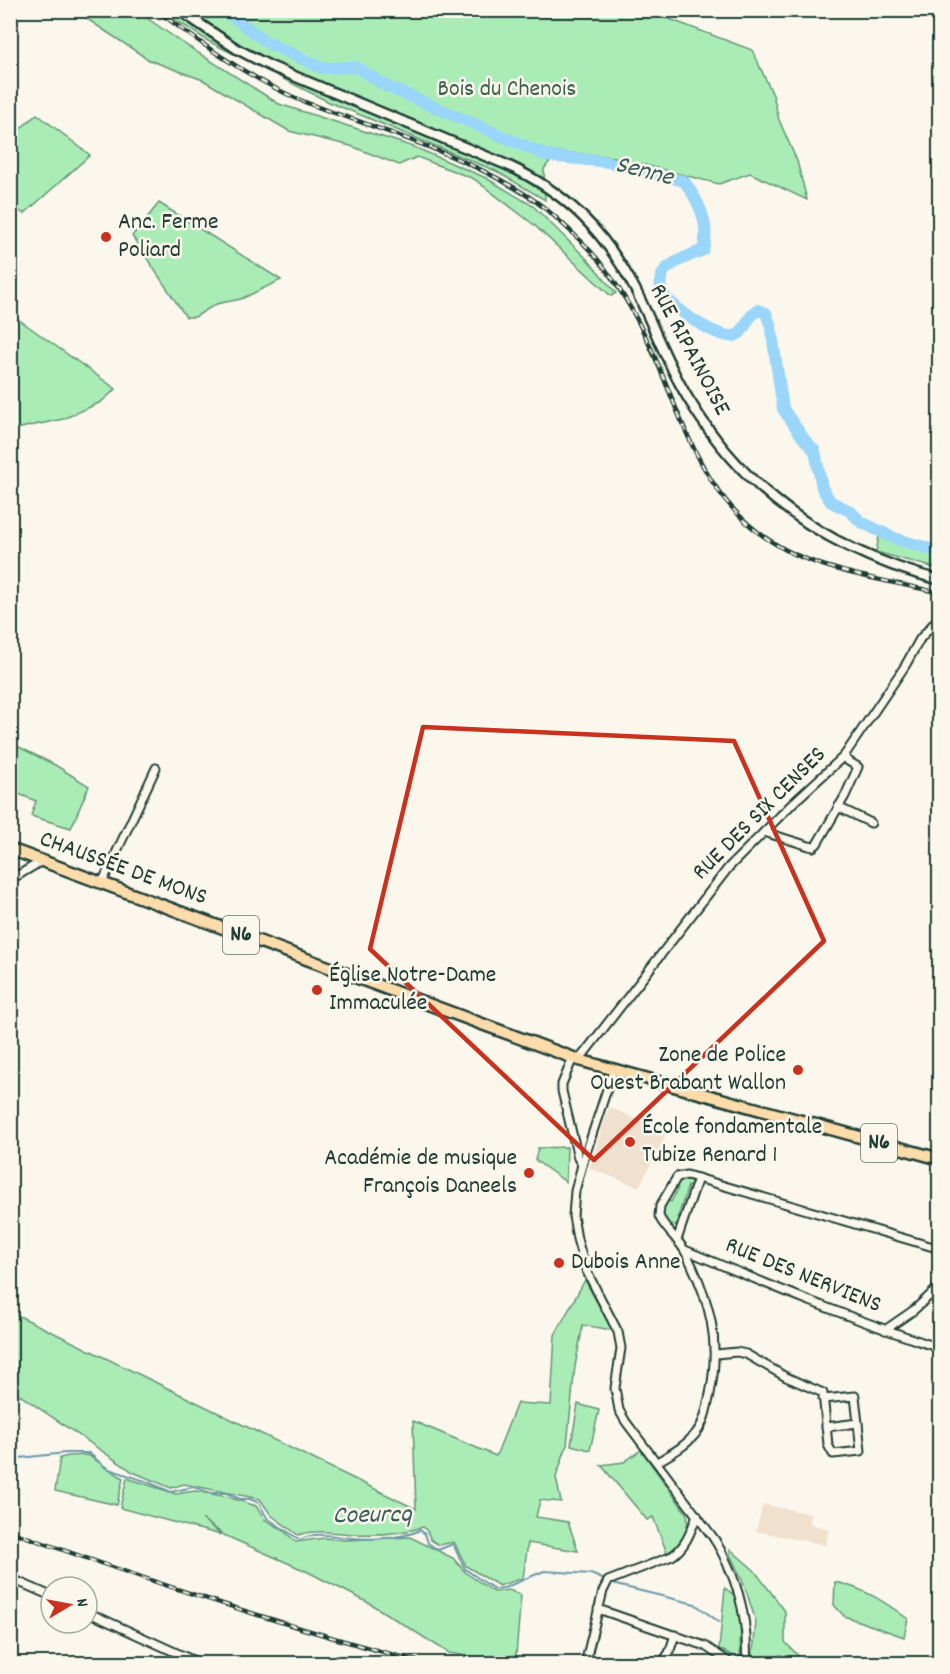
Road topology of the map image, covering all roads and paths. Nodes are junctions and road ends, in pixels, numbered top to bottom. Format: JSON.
{"nodes":[{"id":1,"x":179,"y":10,"type":"edge"},
{"id":2,"x":939,"y":580,"type":"edge"},
{"id":3,"x":939,"y":621,"type":"edge"},
{"id":4,"x":844,"y":756,"type":"junction"},
{"id":5,"x":156,"y":768,"type":"dead end"},
{"id":6,"x":838,"y":807,"type":"junction"},
{"id":7,"x":871,"y":823,"type":"dead end"},
{"id":8,"x":764,"y":831,"type":"junction"},
{"id":9,"x":10,"y":849,"type":"edge"},
{"id":10,"x":42,"y":861,"type":"junction"},
{"id":11,"x":10,"y":880,"type":"edge"},
{"id":12,"x":102,"y":883,"type":"junction"},
{"id":13,"x":576,"y":1059,"type":"junction"},
{"id":14,"x":613,"y":1071,"type":"junction"},
{"id":15,"x":939,"y":1159,"type":"edge"},
{"id":16,"x":582,"y":1165,"type":"junction"},
{"id":17,"x":698,"y":1178,"type":"junction"},
{"id":18,"x":677,"y":1240,"type":"junction"},
{"id":19,"x":939,"y":1249,"type":"edge"},
{"id":20,"x":685,"y":1250,"type":"junction"},
{"id":21,"x":939,"y":1286,"type":"edge"},
{"id":22,"x":885,"y":1330,"type":"junction"},
{"id":23,"x":939,"y":1348,"type":"edge"},
{"id":24,"x":716,"y":1354,"type":"junction"},
{"id":25,"x":823,"y":1399,"type":"junction"},
{"id":26,"x":858,"y":1423,"type":"junction"},
{"id":27,"x":826,"y":1427,"type":"junction"},
{"id":28,"x":657,"y":1462,"type":"junction"},
{"id":29,"x":697,"y":1515,"type":"junction"},
{"id":30,"x":10,"y":1578,"type":"edge"},
{"id":31,"x":39,"y":1591,"type":"edge"},
{"id":32,"x":598,"y":1609,"type":"junction"},
{"id":33,"x":99,"y":1617,"type":"edge"},
{"id":34,"x":675,"y":1635,"type":"junction"},
{"id":35,"x":201,"y":1664,"type":"edge"},
{"id":36,"x":585,"y":1664,"type":"edge"},
{"id":37,"x":661,"y":1664,"type":"edge"},
{"id":38,"x":732,"y":1664,"type":"edge"},
{"id":39,"x":746,"y":1664,"type":"edge"}],
"edges":[{"from":1,"to":2,"type":"street","name":"RUE RIPAINOISE"},
{"from":3,"to":4,"type":"street","name":"RUE DES SIX CENSES"},
{"from":4,"to":6,"type":"street"},
{"from":4,"to":8,"type":"street","name":"RUE DES SIX CENSES"},
{"from":5,"to":12,"type":"street"},
{"from":6,"to":7,"type":"street"},
{"from":6,"to":8,"type":"street"},
{"from":8,"to":13,"type":"street","name":"RUE DES SIX CENSES"},
{"from":9,"to":10,"type":"main road","name":"CHAUSSÉE DE MONS","number":"N6"},
{"from":10,"to":11,"type":"street"},
{"from":10,"to":12,"type":"main road","name":"CHAUSSÉE DE MONS","number":"N6"},
{"from":12,"to":13,"type":"main road","name":"CHAUSSÉE DE MONS","number":"N6"},
{"from":13,"to":14,"type":"main road","name":"CHAUSSÉE DE MONS","number":"N6"},
{"from":13,"to":16,"type":"street","name":"RUE DES SIX CENSES"},
{"from":14,"to":15,"type":"main road","name":"CHAUSSÉE DE MONS","number":"N6"},
{"from":14,"to":16,"type":"street"},
{"from":16,"to":28,"type":"street"},
{"from":17,"to":18,"type":"street"},
{"from":17,"to":18,"type":"street"},
{"from":17,"to":19,"type":"street"},
{"from":18,"to":20,"type":"street"},
{"from":20,"to":22,"type":"street","name":"RUE DES NERVIENS"},
{"from":20,"to":24,"type":"street"},
{"from":21,"to":22,"type":"street"},
{"from":22,"to":23,"type":"street","name":"RUE DES NERVIENS"},
{"from":24,"to":25,"type":"street"},
{"from":24,"to":28,"type":"street"},
{"from":25,"to":26,"type":"street"},
{"from":25,"to":27,"type":"street"},
{"from":26,"to":27,"type":"street"},
{"from":26,"to":27,"type":"street"},
{"from":28,"to":29,"type":"street"},
{"from":29,"to":32,"type":"street"},
{"from":29,"to":39,"type":"street"},
{"from":30,"to":31,"type":"street"},
{"from":32,"to":34,"type":"street"},
{"from":32,"to":36,"type":"street"},
{"from":33,"to":35,"type":"street"},
{"from":34,"to":37,"type":"street"},
{"from":34,"to":38,"type":"street"}]}
